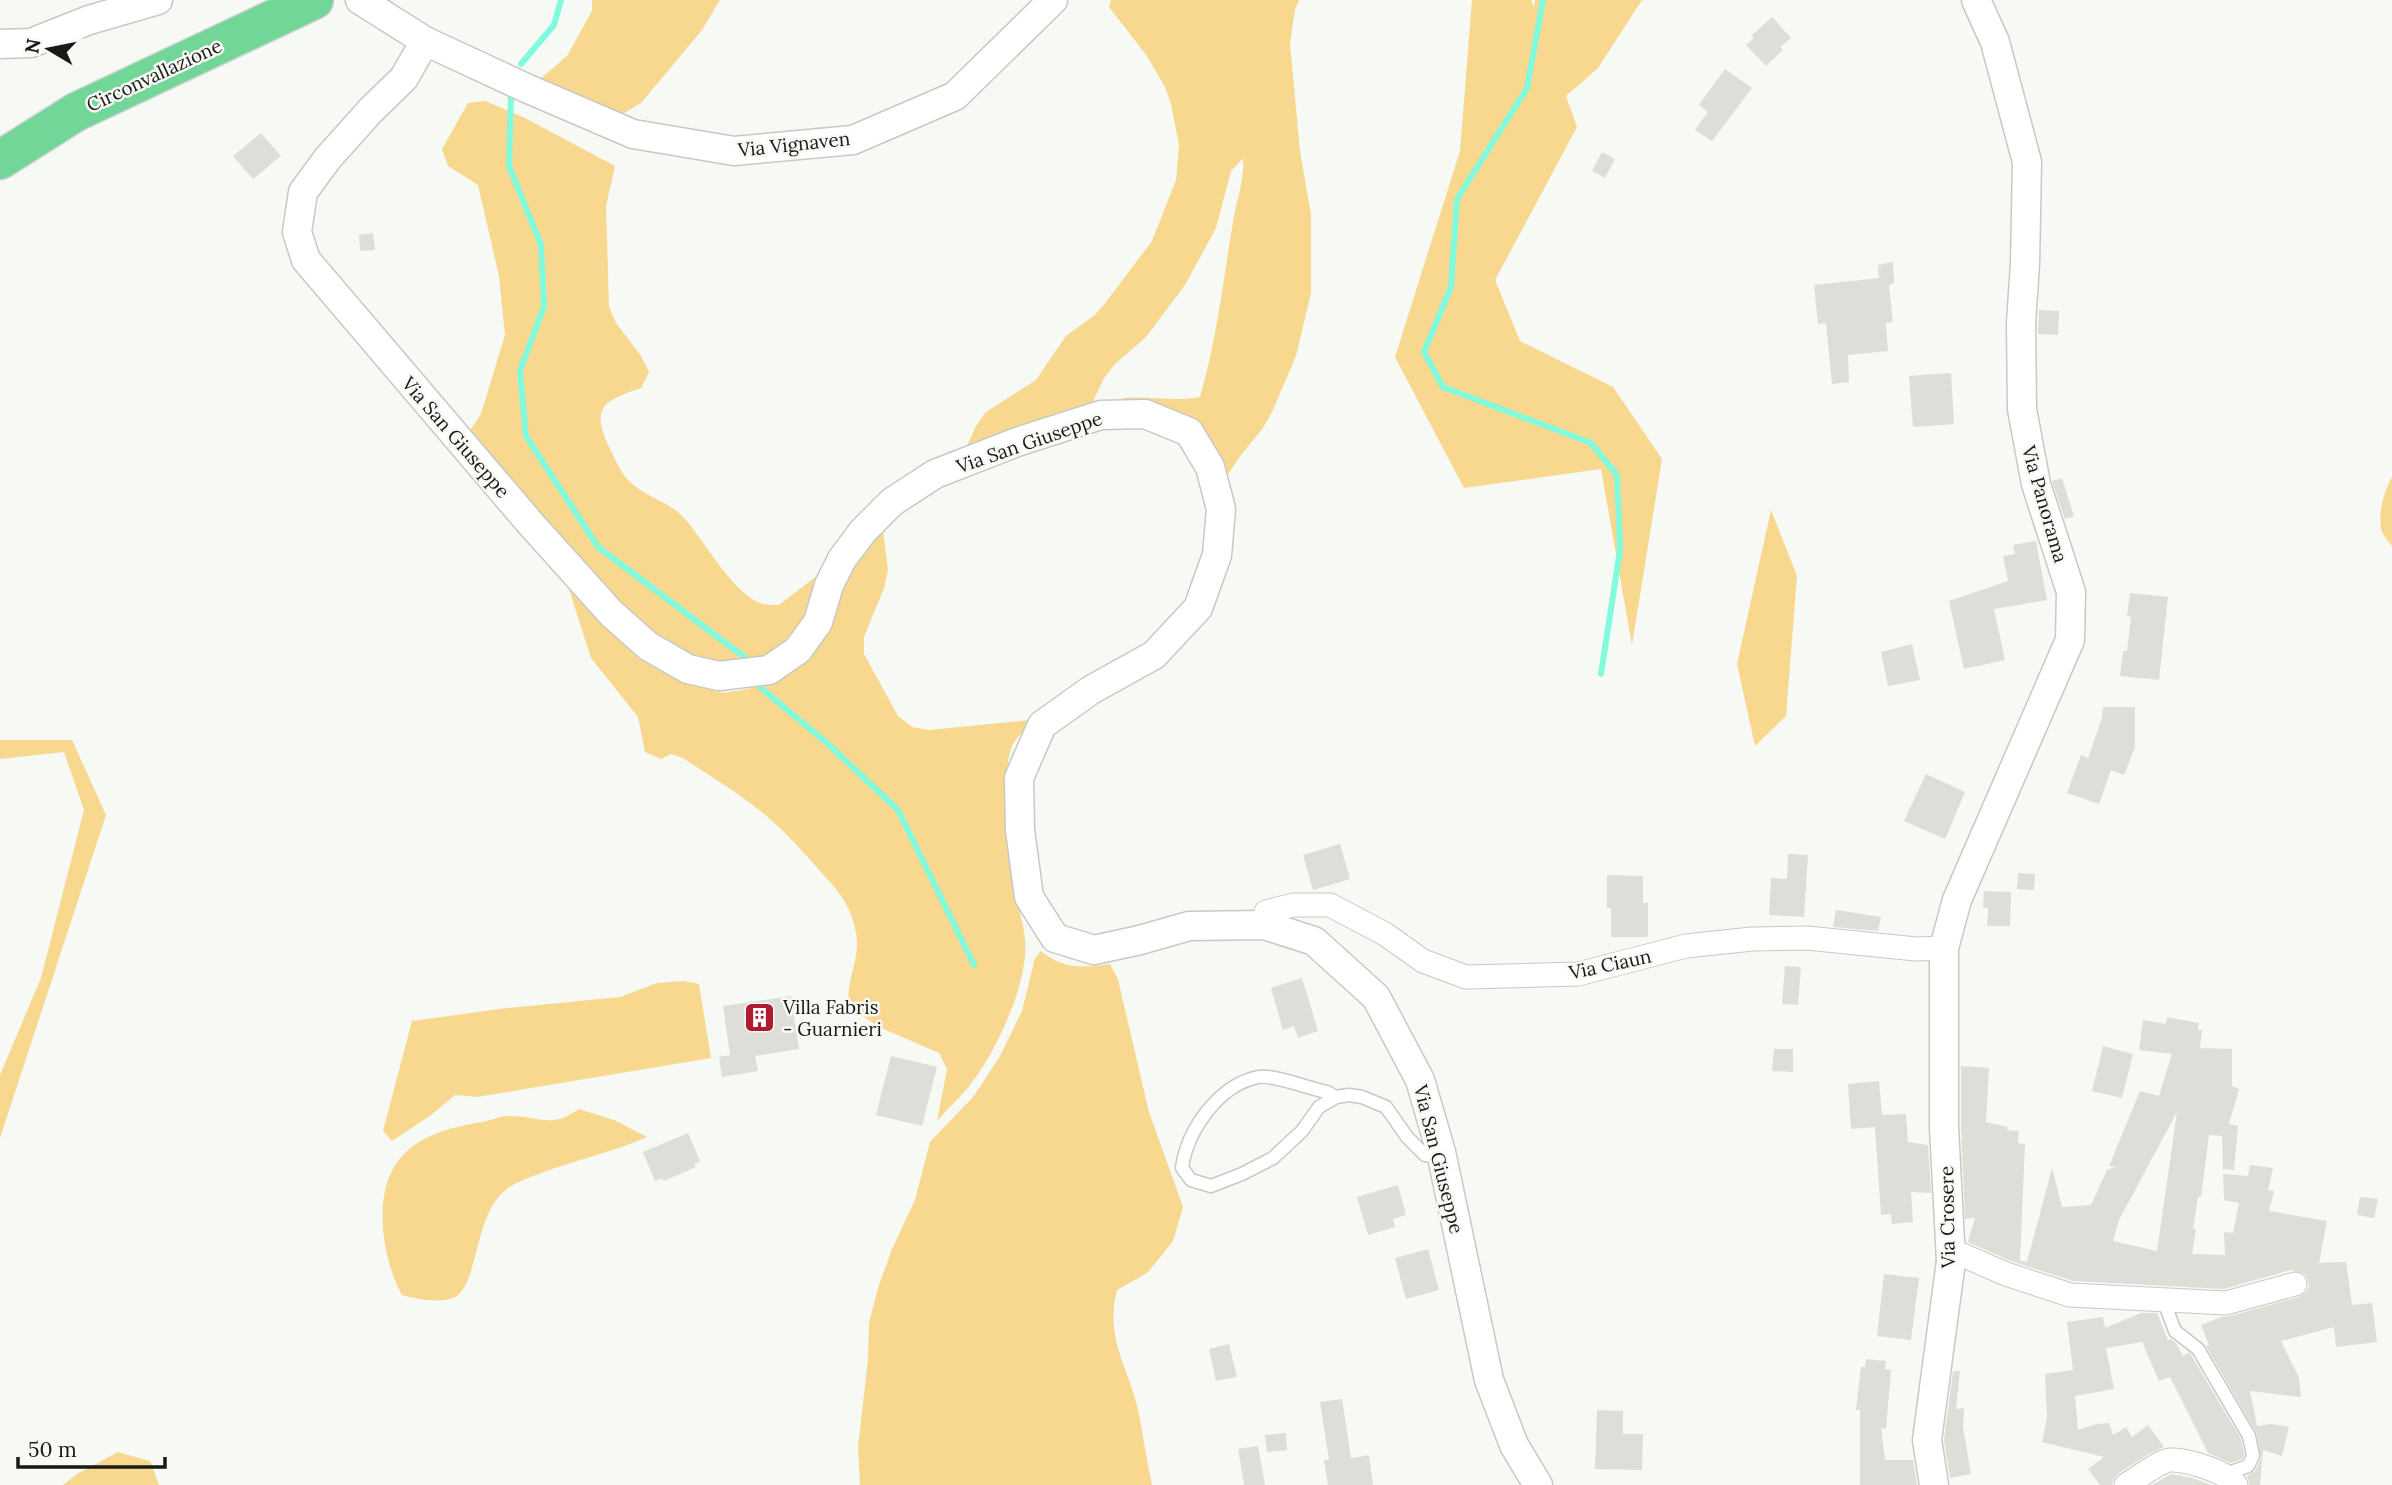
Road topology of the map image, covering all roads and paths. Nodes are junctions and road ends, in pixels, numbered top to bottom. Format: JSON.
{"nodes":[{"id":1,"x":159,"y":0,"type":"edge"},
{"id":2,"x":314,"y":0,"type":"edge"},
{"id":3,"x":1054,"y":0,"type":"edge"},
{"id":4,"x":1976,"y":0,"type":"edge"},
{"id":5,"x":363,"y":1,"type":"edge"},
{"id":6,"x":425,"y":41,"type":"junction"},
{"id":7,"x":0,"y":44,"type":"edge"},
{"id":8,"x":0,"y":160,"type":"edge"},
{"id":9,"x":1264,"y":925,"type":"junction"},
{"id":10,"x":1944,"y":948,"type":"junction"},
{"id":11,"x":1336,"y":1097,"type":"junction"},
{"id":12,"x":1442,"y":1157,"type":"junction"},
{"id":13,"x":1951,"y":1250,"type":"junction"},
{"id":14,"x":2295,"y":1284,"type":"dead end"},
{"id":15,"x":2163,"y":1299,"type":"junction"},
{"id":16,"x":2231,"y":1480,"type":"edge"},
{"id":17,"x":1538,"y":1485,"type":"edge"},
{"id":18,"x":1934,"y":1485,"type":"edge"},
{"id":19,"x":2126,"y":1485,"type":"edge"}],
"edges":[{"from":1,"to":7,"type":"street"},
{"from":2,"to":8,"type":"highway","name":"Circonvallazione"},
{"from":3,"to":6,"type":"street","name":"Via Vignaven"},
{"from":4,"to":10,"type":"street","name":"Via Panorama"},
{"from":5,"to":6,"type":"street"},
{"from":6,"to":9,"type":"street","name":"Via San Giuseppe"},
{"from":9,"to":10,"type":"street","name":"Via Ciaun"},
{"from":9,"to":12,"type":"street","name":"Via San Giuseppe"},
{"from":10,"to":13,"type":"street","name":"Via Crosere"},
{"from":11,"to":11,"type":"lane"},
{"from":11,"to":12,"type":"lane"},
{"from":12,"to":17,"type":"street","name":"Via San Giuseppe"},
{"from":13,"to":15,"type":"street"},
{"from":13,"to":18,"type":"street","name":"Via Crosere"},
{"from":14,"to":15,"type":"street"},
{"from":15,"to":16,"type":"lane"},
{"from":16,"to":19,"type":"street"}]}
